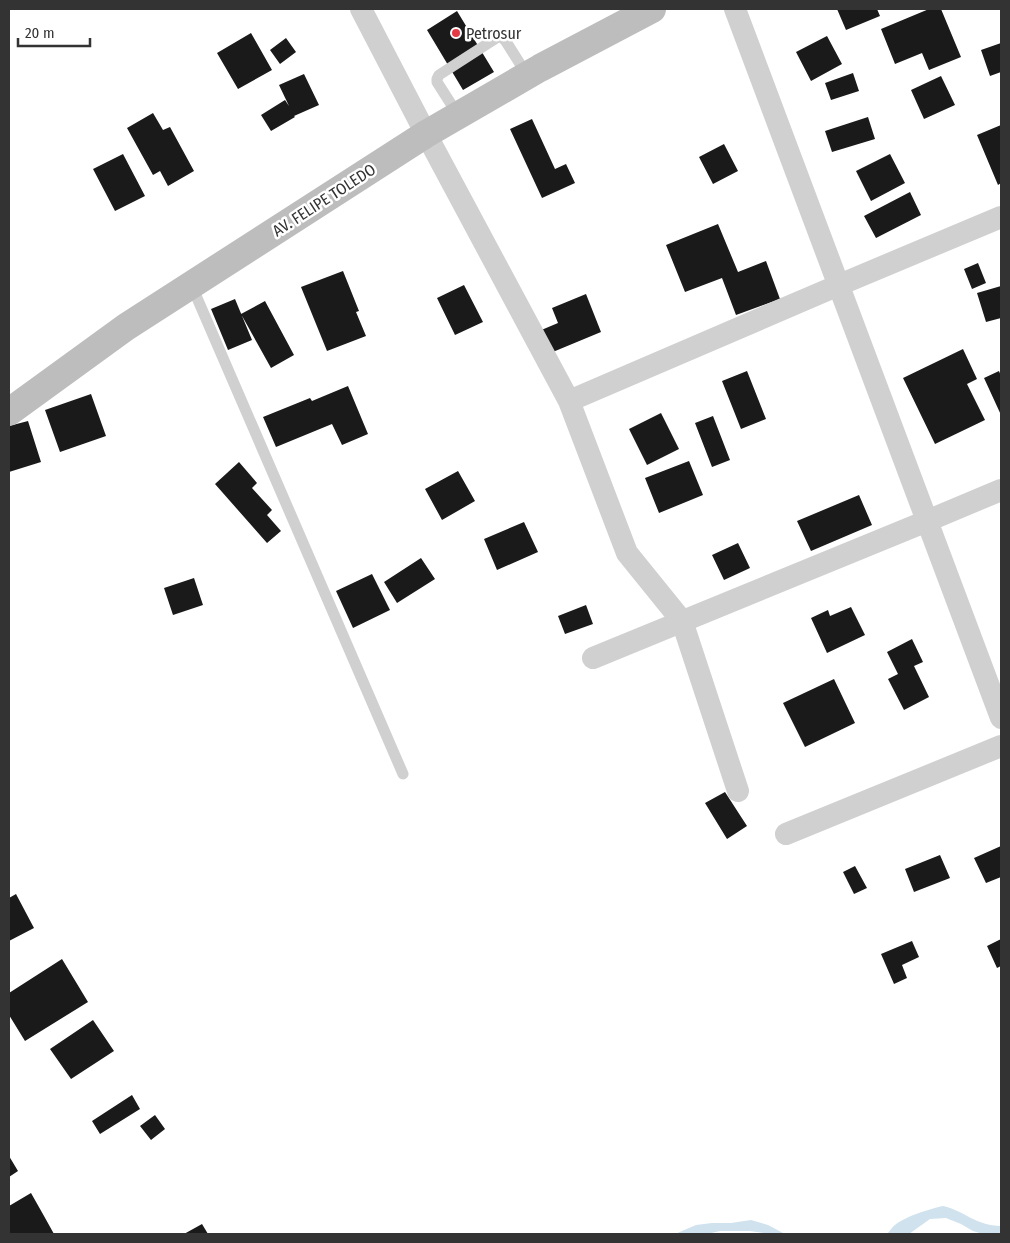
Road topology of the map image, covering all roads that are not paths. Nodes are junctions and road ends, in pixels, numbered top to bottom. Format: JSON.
{"nodes":[{"id":1,"x":361,"y":9,"type":"edge"},
{"id":2,"x":652,"y":9,"type":"edge"},
{"id":3,"x":735,"y":9,"type":"edge"},
{"id":4,"x":528,"y":75,"type":"junction"},
{"id":5,"x":458,"y":115,"type":"junction"},
{"id":6,"x":426,"y":134,"type":"junction"},
{"id":7,"x":1001,"y":217,"type":"edge"},
{"id":8,"x":191,"y":284,"type":"junction"},
{"id":9,"x":839,"y":285,"type":"junction"},
{"id":10,"x":569,"y":401,"type":"junction"},
{"id":11,"x":9,"y":412,"type":"edge"},
{"id":12,"x":1001,"y":490,"type":"edge"},
{"id":13,"x":927,"y":521,"type":"junction"},
{"id":14,"x":682,"y":621,"type":"junction"},
{"id":15,"x":593,"y":658,"type":"dead end"},
{"id":16,"x":1001,"y":718,"type":"edge"},
{"id":17,"x":1001,"y":746,"type":"edge"},
{"id":18,"x":403,"y":774,"type":"dead end"},
{"id":19,"x":738,"y":792,"type":"dead end"},
{"id":20,"x":786,"y":834,"type":"dead end"}],
"edges":[{"from":1,"to":6,"type":"street"},
{"from":2,"to":4,"type":"main road","name":"AV. FELIPE TOLEDO"},
{"from":3,"to":9,"type":"street"},
{"from":4,"to":5,"type":"main road","name":"AV. FELIPE TOLEDO"},
{"from":4,"to":5,"type":"lane"},
{"from":5,"to":6,"type":"main road","name":"AV. FELIPE TOLEDO"},
{"from":6,"to":8,"type":"main road","name":"AV. FELIPE TOLEDO"},
{"from":6,"to":10,"type":"street"},
{"from":7,"to":9,"type":"street"},
{"from":8,"to":11,"type":"main road","name":"AV. FELIPE TOLEDO"},
{"from":8,"to":18,"type":"lane"},
{"from":9,"to":10,"type":"street"},
{"from":9,"to":13,"type":"street"},
{"from":10,"to":14,"type":"street"},
{"from":12,"to":13,"type":"street"},
{"from":13,"to":14,"type":"street"},
{"from":13,"to":16,"type":"street"},
{"from":14,"to":15,"type":"street"},
{"from":14,"to":19,"type":"street"},
{"from":17,"to":20,"type":"street"}]}
